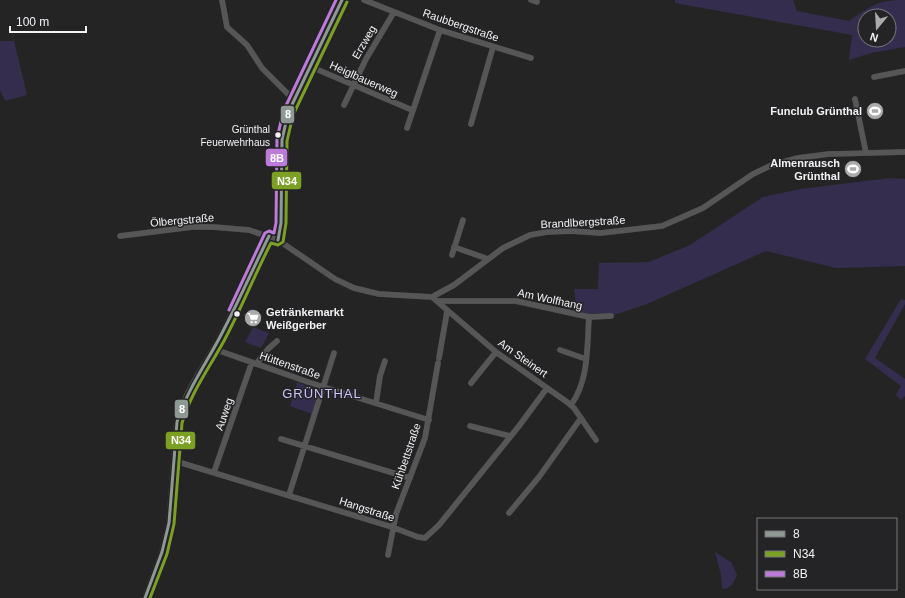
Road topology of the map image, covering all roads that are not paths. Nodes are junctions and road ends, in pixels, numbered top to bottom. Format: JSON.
{"nodes":[{"id":1,"x":222,"y":0,"type":"edge"},
{"id":2,"x":342,"y":0,"type":"edge"},
{"id":3,"x":364,"y":0,"type":"edge"},
{"id":4,"x":394,"y":12,"type":"junction"},
{"id":5,"x":440,"y":30,"type":"junction"},
{"id":6,"x":493,"y":47,"type":"junction"},
{"id":7,"x":531,"y":58,"type":"dead end"},
{"id":8,"x":309,"y":66,"type":"junction"},
{"id":9,"x":905,"y":71,"type":"edge"},
{"id":10,"x":874,"y":77,"type":"dead end"},
{"id":11,"x":352,"y":85,"type":"junction"},
{"id":12,"x":293,"y":99,"type":"junction"},
{"id":13,"x":855,"y":99,"type":"dead end"},
{"id":14,"x":344,"y":105,"type":"dead end"},
{"id":15,"x":412,"y":110,"type":"junction"},
{"id":16,"x":471,"y":124,"type":"dead end"},
{"id":17,"x":407,"y":128,"type":"dead end"},
{"id":18,"x":905,"y":152,"type":"edge"},
{"id":19,"x":866,"y":153,"type":"junction"},
{"id":20,"x":463,"y":220,"type":"dead end"},
{"id":21,"x":120,"y":236,"type":"dead end"},
{"id":22,"x":268,"y":236,"type":"junction"},
{"id":23,"x":278,"y":240,"type":"junction"},
{"id":24,"x":454,"y":247,"type":"junction"},
{"id":25,"x":452,"y":255,"type":"dead end"},
{"id":26,"x":488,"y":259,"type":"junction"},
{"id":27,"x":432,"y":298,"type":"junction"},
{"id":28,"x":437,"y":301,"type":"junction"},
{"id":29,"x":448,"y":312,"type":"junction"},
{"id":30,"x":611,"y":316,"type":"dead end"},
{"id":31,"x":589,"y":317,"type":"junction"},
{"id":32,"x":277,"y":342,"type":"dead end"},
{"id":33,"x":214,"y":349,"type":"junction"},
{"id":34,"x":560,"y":350,"type":"dead end"},
{"id":35,"x":496,"y":352,"type":"junction"},
{"id":36,"x":334,"y":353,"type":"dead end"},
{"id":37,"x":586,"y":359,"type":"junction"},
{"id":38,"x":385,"y":361,"type":"dead end"},
{"id":39,"x":254,"y":363,"type":"junction"},
{"id":40,"x":470,"y":383,"type":"dead end"},
{"id":41,"x":322,"y":386,"type":"junction"},
{"id":42,"x":547,"y":388,"type":"junction"},
{"id":43,"x":376,"y":403,"type":"junction"},
{"id":44,"x":571,"y":405,"type":"junction"},
{"id":45,"x":581,"y":418,"type":"junction"},
{"id":46,"x":429,"y":420,"type":"junction"},
{"id":47,"x":470,"y":426,"type":"dead end"},
{"id":48,"x":510,"y":436,"type":"junction"},
{"id":49,"x":281,"y":439,"type":"dead end"},
{"id":50,"x":596,"y":440,"type":"dead end"},
{"id":51,"x":304,"y":446,"type":"junction"},
{"id":52,"x":175,"y":461,"type":"junction"},
{"id":53,"x":214,"y":472,"type":"junction"},
{"id":54,"x":410,"y":478,"type":"junction"},
{"id":55,"x":289,"y":495,"type":"junction"},
{"id":56,"x":509,"y":513,"type":"dead end"},
{"id":57,"x":392,"y":527,"type":"junction"},
{"id":58,"x":388,"y":555,"type":"dead end"},
{"id":59,"x":145,"y":598,"type":"edge"}],
"edges":[{"from":1,"to":12,"type":"street"},
{"from":2,"to":8,"type":"street"},
{"from":3,"to":4,"type":"street","name":"Raubbergstraße"},
{"from":4,"to":5,"type":"street","name":"Raubbergstraße"},
{"from":4,"to":11,"type":"street","name":"Erzweg"},
{"from":5,"to":6,"type":"street","name":"Raubbergstraße"},
{"from":5,"to":15,"type":"street"},
{"from":6,"to":7,"type":"street","name":"Raubbergstraße"},
{"from":6,"to":16,"type":"street"},
{"from":8,"to":11,"type":"street","name":"Heiglbauerweg"},
{"from":8,"to":12,"type":"street"},
{"from":9,"to":10,"type":"street"},
{"from":11,"to":14,"type":"street","name":"Erzweg"},
{"from":11,"to":15,"type":"street","name":"Heiglbauerweg"},
{"from":12,"to":23,"type":"street"},
{"from":13,"to":19,"type":"street"},
{"from":15,"to":17,"type":"street"},
{"from":18,"to":19,"type":"street","name":"Brandlbergstraße"},
{"from":19,"to":26,"type":"street","name":"Brandlbergstraße"},
{"from":20,"to":24,"type":"street"},
{"from":21,"to":22,"type":"street","name":"Ölbergstraße"},
{"from":22,"to":23,"type":"street","name":"Ölbergstraße"},
{"from":22,"to":33,"type":"street"},
{"from":23,"to":27,"type":"street"},
{"from":24,"to":25,"type":"street"},
{"from":24,"to":26,"type":"street"},
{"from":26,"to":27,"type":"street","name":"Brandlbergstraße"},
{"from":27,"to":28,"type":"street","name":"Am Steinert"},
{"from":28,"to":29,"type":"street","name":"Am Steinert"},
{"from":28,"to":31,"type":"street","name":"Am Wolfhang"},
{"from":29,"to":35,"type":"street","name":"Am Steinert"},
{"from":29,"to":46,"type":"street","name":"Kühbettstraße"},
{"from":30,"to":31,"type":"street","name":"Am Wolfhang"},
{"from":31,"to":37,"type":"street"},
{"from":32,"to":39,"type":"street"},
{"from":33,"to":39,"type":"street","name":"Hüttenstraße"},
{"from":33,"to":52,"type":"street"},
{"from":34,"to":37,"type":"street"},
{"from":35,"to":40,"type":"street"},
{"from":35,"to":42,"type":"street","name":"Am Steinert"},
{"from":36,"to":41,"type":"street"},
{"from":37,"to":44,"type":"street"},
{"from":38,"to":43,"type":"street"},
{"from":39,"to":41,"type":"street","name":"Hüttenstraße"},
{"from":39,"to":53,"type":"street","name":"Auweg"},
{"from":41,"to":43,"type":"street","name":"Hüttenstraße"},
{"from":41,"to":51,"type":"street"},
{"from":42,"to":44,"type":"street","name":"Am Steinert"},
{"from":42,"to":48,"type":"street","name":"Hangstraße"},
{"from":43,"to":46,"type":"street","name":"Hüttenstraße"},
{"from":44,"to":45,"type":"street","name":"Am Steinert"},
{"from":45,"to":50,"type":"street","name":"Am Steinert"},
{"from":45,"to":56,"type":"street"},
{"from":46,"to":54,"type":"street","name":"Kühbettstraße"},
{"from":47,"to":48,"type":"street"},
{"from":48,"to":57,"type":"street","name":"Hangstraße"},
{"from":49,"to":51,"type":"street"},
{"from":51,"to":54,"type":"street"},
{"from":51,"to":55,"type":"street"},
{"from":52,"to":53,"type":"street","name":"Hangstraße"},
{"from":52,"to":59,"type":"street"},
{"from":53,"to":55,"type":"street","name":"Hangstraße"},
{"from":54,"to":57,"type":"street","name":"Kühbettstraße"},
{"from":55,"to":57,"type":"street","name":"Hangstraße"},
{"from":57,"to":58,"type":"street","name":"Kühbettstraße"}]}
